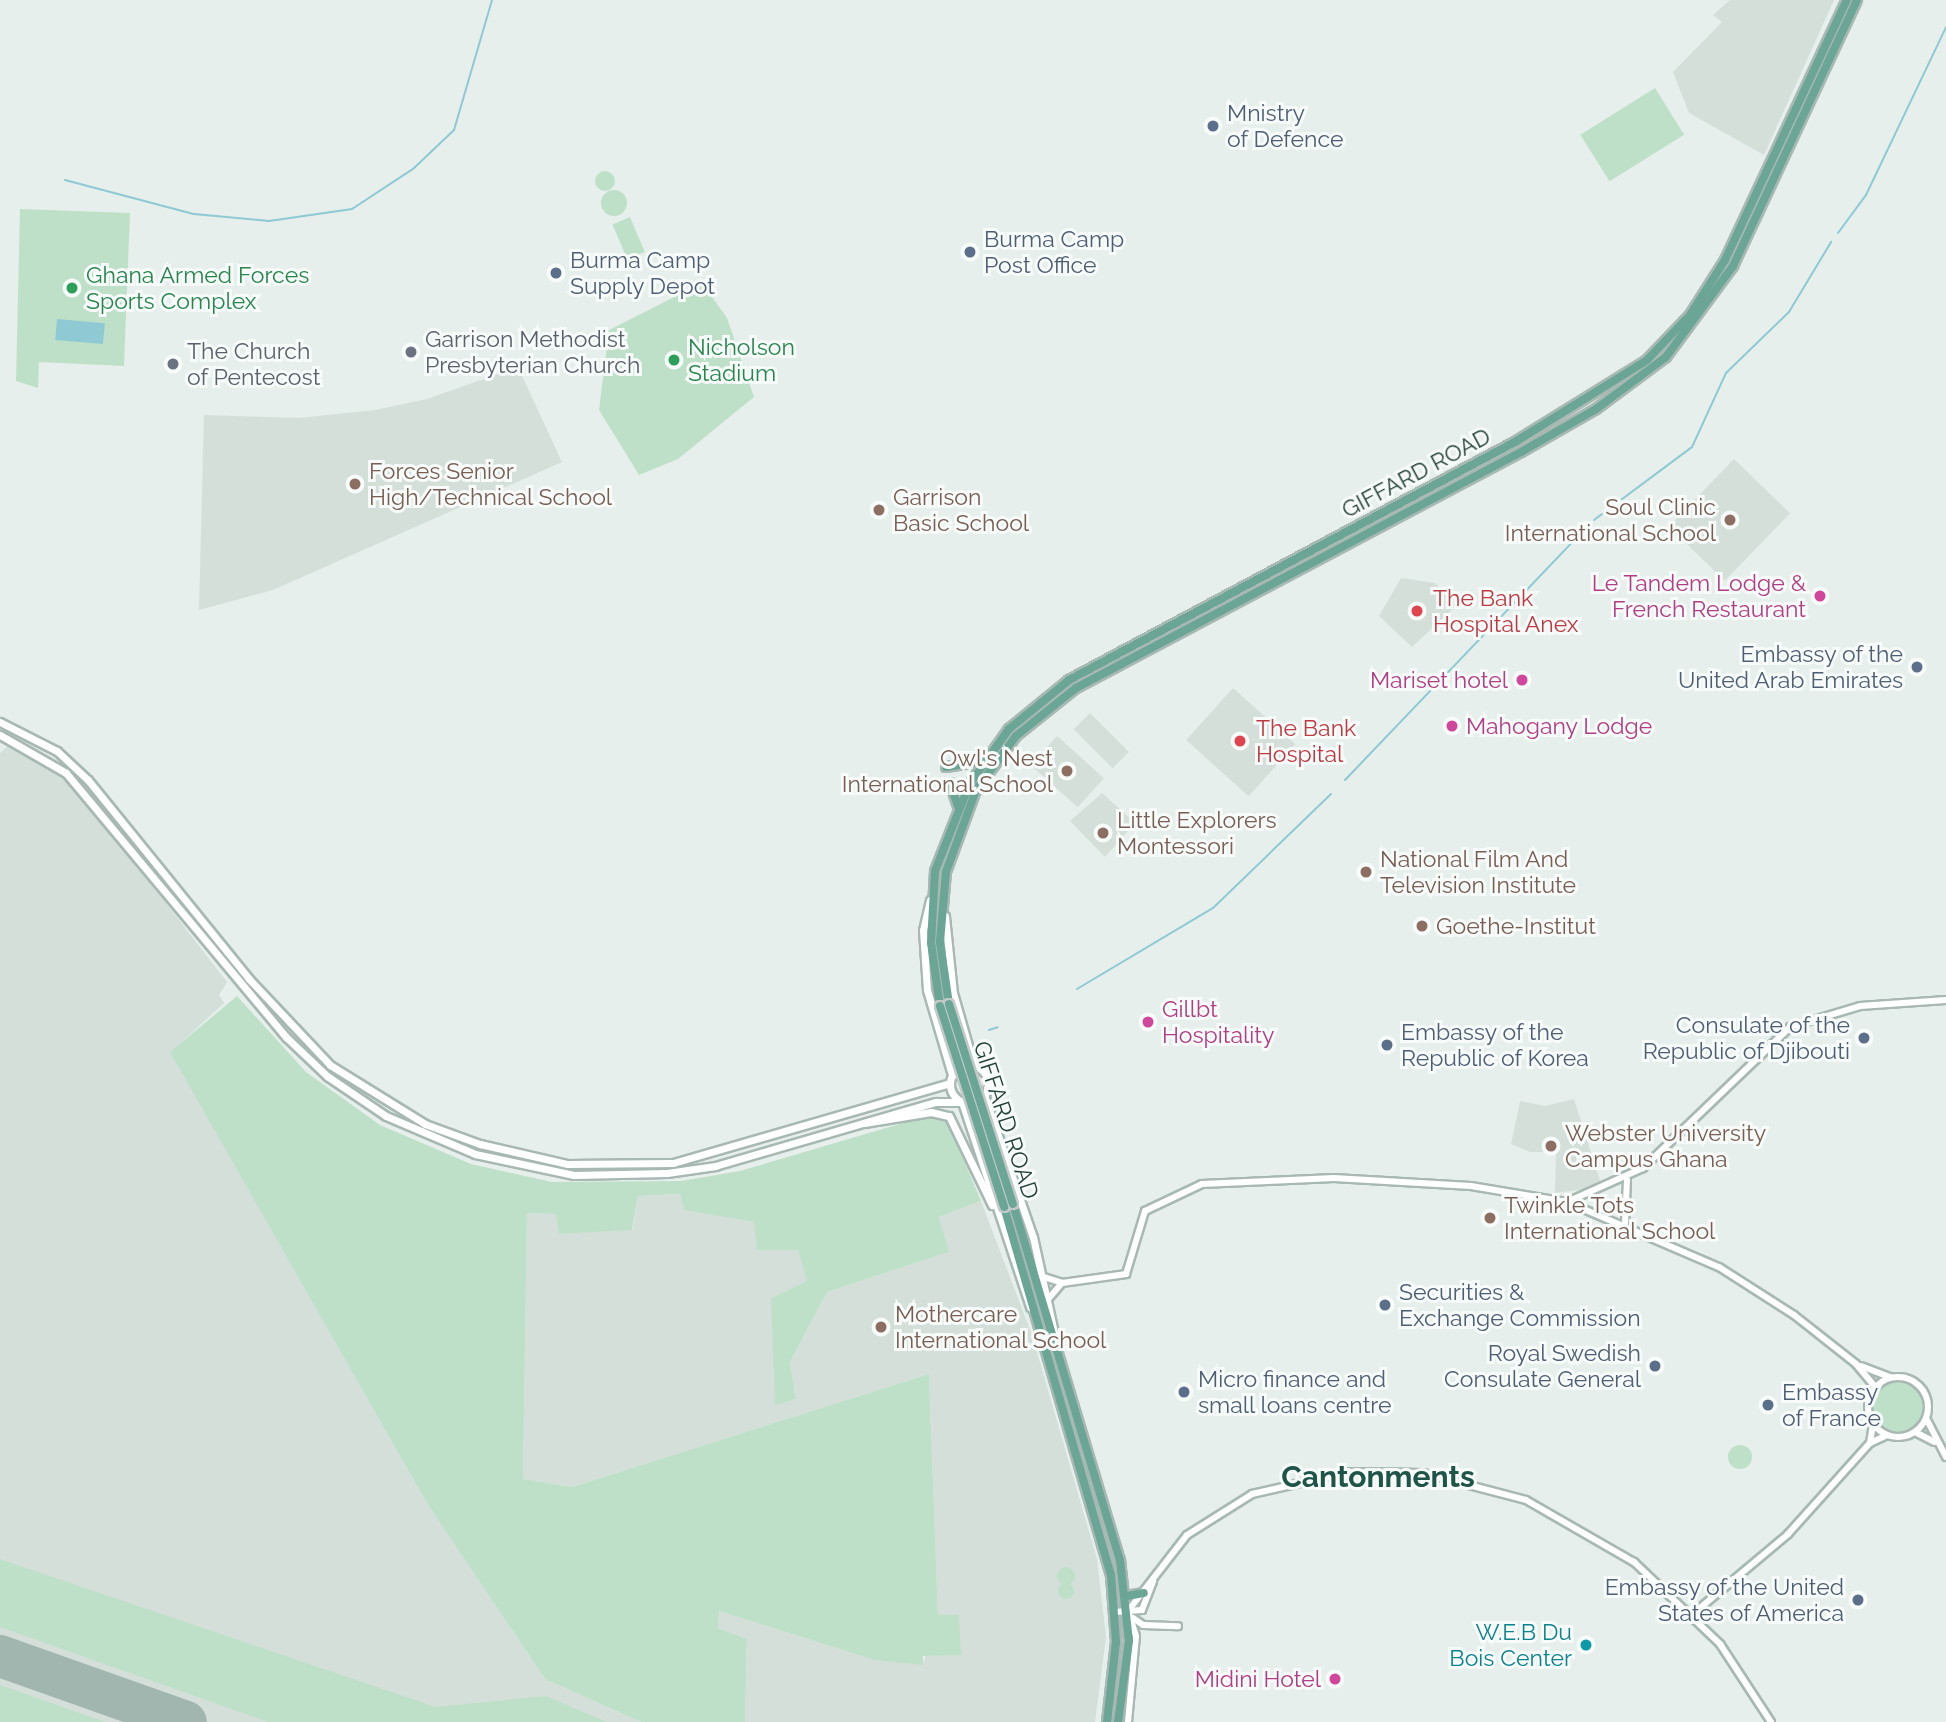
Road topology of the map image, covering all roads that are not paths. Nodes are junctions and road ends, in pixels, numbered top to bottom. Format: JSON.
{"nodes":[{"id":1,"x":1847,"y":0,"type":"edge"},
{"id":2,"x":1857,"y":0,"type":"edge"},
{"id":3,"x":0,"y":722,"type":"edge"},
{"id":4,"x":0,"y":735,"type":"edge"},
{"id":5,"x":982,"y":761,"type":"junction"},
{"id":6,"x":946,"y":767,"type":"dead end"},
{"id":7,"x":950,"y":783,"type":"dead end"},
{"id":8,"x":958,"y":806,"type":"junction"},
{"id":9,"x":941,"y":897,"type":"junction"},
{"id":10,"x":930,"y":901,"type":"junction"},
{"id":11,"x":1946,"y":1000,"type":"edge"},
{"id":12,"x":944,"y":1005,"type":"junction"},
{"id":13,"x":974,"y":1066,"type":"junction"},
{"id":14,"x":951,"y":1079,"type":"junction"},
{"id":15,"x":984,"y":1095,"type":"junction"},
{"id":16,"x":962,"y":1102,"type":"junction"},
{"id":17,"x":860,"y":1123,"type":"junction"},
{"id":18,"x":1627,"y":1180,"type":"junction"},
{"id":19,"x":1567,"y":1202,"type":"junction"},
{"id":20,"x":1004,"y":1208,"type":"junction"},
{"id":21,"x":1625,"y":1224,"type":"junction"},
{"id":22,"x":1044,"y":1277,"type":"junction"},
{"id":23,"x":1062,"y":1283,"type":"junction"},
{"id":24,"x":1049,"y":1298,"type":"junction"},
{"id":25,"x":1057,"y":1351,"type":"junction"},
{"id":26,"x":1856,"y":1364,"type":"junction"},
{"id":27,"x":1890,"y":1377,"type":"junction"},
{"id":28,"x":1875,"y":1387,"type":"junction"},
{"id":29,"x":1926,"y":1418,"type":"junction"},
{"id":30,"x":1872,"y":1423,"type":"junction"},
{"id":31,"x":1914,"y":1432,"type":"junction"},
{"id":32,"x":1887,"y":1435,"type":"junction"},
{"id":33,"x":1935,"y":1442,"type":"junction"},
{"id":34,"x":1870,"y":1443,"type":"junction"},
{"id":35,"x":1946,"y":1457,"type":"edge"},
{"id":36,"x":1156,"y":1573,"type":"junction"},
{"id":37,"x":1144,"y":1593,"type":"junction"},
{"id":38,"x":1127,"y":1596,"type":"junction"},
{"id":39,"x":1128,"y":1611,"type":"junction"},
{"id":40,"x":1115,"y":1612,"type":"junction"},
{"id":41,"x":1694,"y":1614,"type":"junction"},
{"id":42,"x":1178,"y":1626,"type":"dead end"},
{"id":43,"x":1107,"y":1722,"type":"edge"},
{"id":44,"x":1118,"y":1722,"type":"edge"},
{"id":45,"x":1128,"y":1722,"type":"edge"},
{"id":46,"x":1771,"y":1722,"type":"edge"}],
"edges":[{"from":1,"to":5,"type":"main road","name":"GIFFARD ROAD"},
{"from":2,"to":9,"type":"main road","name":"GIFFARD ROAD"},
{"from":3,"to":14,"type":"main road"},
{"from":4,"to":17,"type":"main road"},
{"from":5,"to":6,"type":"main road"},
{"from":5,"to":8,"type":"main road","name":"GIFFARD ROAD"},
{"from":7,"to":8,"type":"main road"},
{"from":8,"to":10,"type":"main road","name":"GIFFARD ROAD"},
{"from":9,"to":12,"type":"main road","name":"GIFFARD ROAD"},
{"from":9,"to":13,"type":"main road","name":"GIFFARD ROAD"},
{"from":10,"to":12,"type":"main road","name":"GIFFARD ROAD"},
{"from":10,"to":14,"type":"main road","name":"GIFFARD ROAD"},
{"from":11,"to":18,"type":"street"},
{"from":12,"to":20,"type":"main road","name":"GIFFARD ROAD","bridge":true},
{"from":13,"to":14,"type":"main road"},
{"from":13,"to":15,"type":"main road","name":"GIFFARD ROAD"},
{"from":14,"to":16,"type":"main road","name":"GIFFARD ROAD"},
{"from":15,"to":16,"type":"main road"},
{"from":15,"to":22,"type":"main road","name":"GIFFARD ROAD"},
{"from":16,"to":17,"type":"main road"},
{"from":16,"to":20,"type":"main road","name":"GIFFARD ROAD"},
{"from":17,"to":20,"type":"main road"},
{"from":18,"to":19,"type":"street"},
{"from":18,"to":21,"type":"street"},
{"from":19,"to":21,"type":"street"},
{"from":19,"to":23,"type":"street"},
{"from":20,"to":25,"type":"main road","name":"GIFFARD ROAD"},
{"from":20,"to":40,"type":"main road","name":"GIFFARD ROAD"},
{"from":21,"to":26,"type":"street"},
{"from":22,"to":23,"type":"street"},
{"from":22,"to":24,"type":"main road","name":"GIFFARD ROAD"},
{"from":23,"to":24,"type":"street"},
{"from":24,"to":25,"type":"main road","name":"GIFFARD ROAD"},
{"from":25,"to":38,"type":"main road","name":"GIFFARD ROAD"},
{"from":26,"to":27,"type":"street"},
{"from":26,"to":28,"type":"street"},
{"from":27,"to":28,"type":"street"},
{"from":27,"to":29,"type":"street"},
{"from":28,"to":30,"type":"street"},
{"from":29,"to":31,"type":"street"},
{"from":29,"to":33,"type":"street"},
{"from":30,"to":32,"type":"street"},
{"from":30,"to":34,"type":"street"},
{"from":31,"to":32,"type":"street"},
{"from":31,"to":33,"type":"street"},
{"from":32,"to":34,"type":"street"},
{"from":33,"to":35,"type":"street"},
{"from":34,"to":41,"type":"street"},
{"from":36,"to":37,"type":"street"},
{"from":36,"to":39,"type":"street"},
{"from":36,"to":41,"type":"street"},
{"from":37,"to":38,"type":"main road"},
{"from":37,"to":39,"type":"street"},
{"from":38,"to":39,"type":"main road","name":"GIFFARD ROAD"},
{"from":39,"to":40,"type":"street"},
{"from":39,"to":42,"type":"street"},
{"from":39,"to":44,"type":"main road","name":"GIFFARD ROAD"},
{"from":39,"to":45,"type":"street","name":"GIFFARD ROAD"},
{"from":40,"to":43,"type":"main road","name":"GIFFARD ROAD"},
{"from":41,"to":46,"type":"street"}]}
